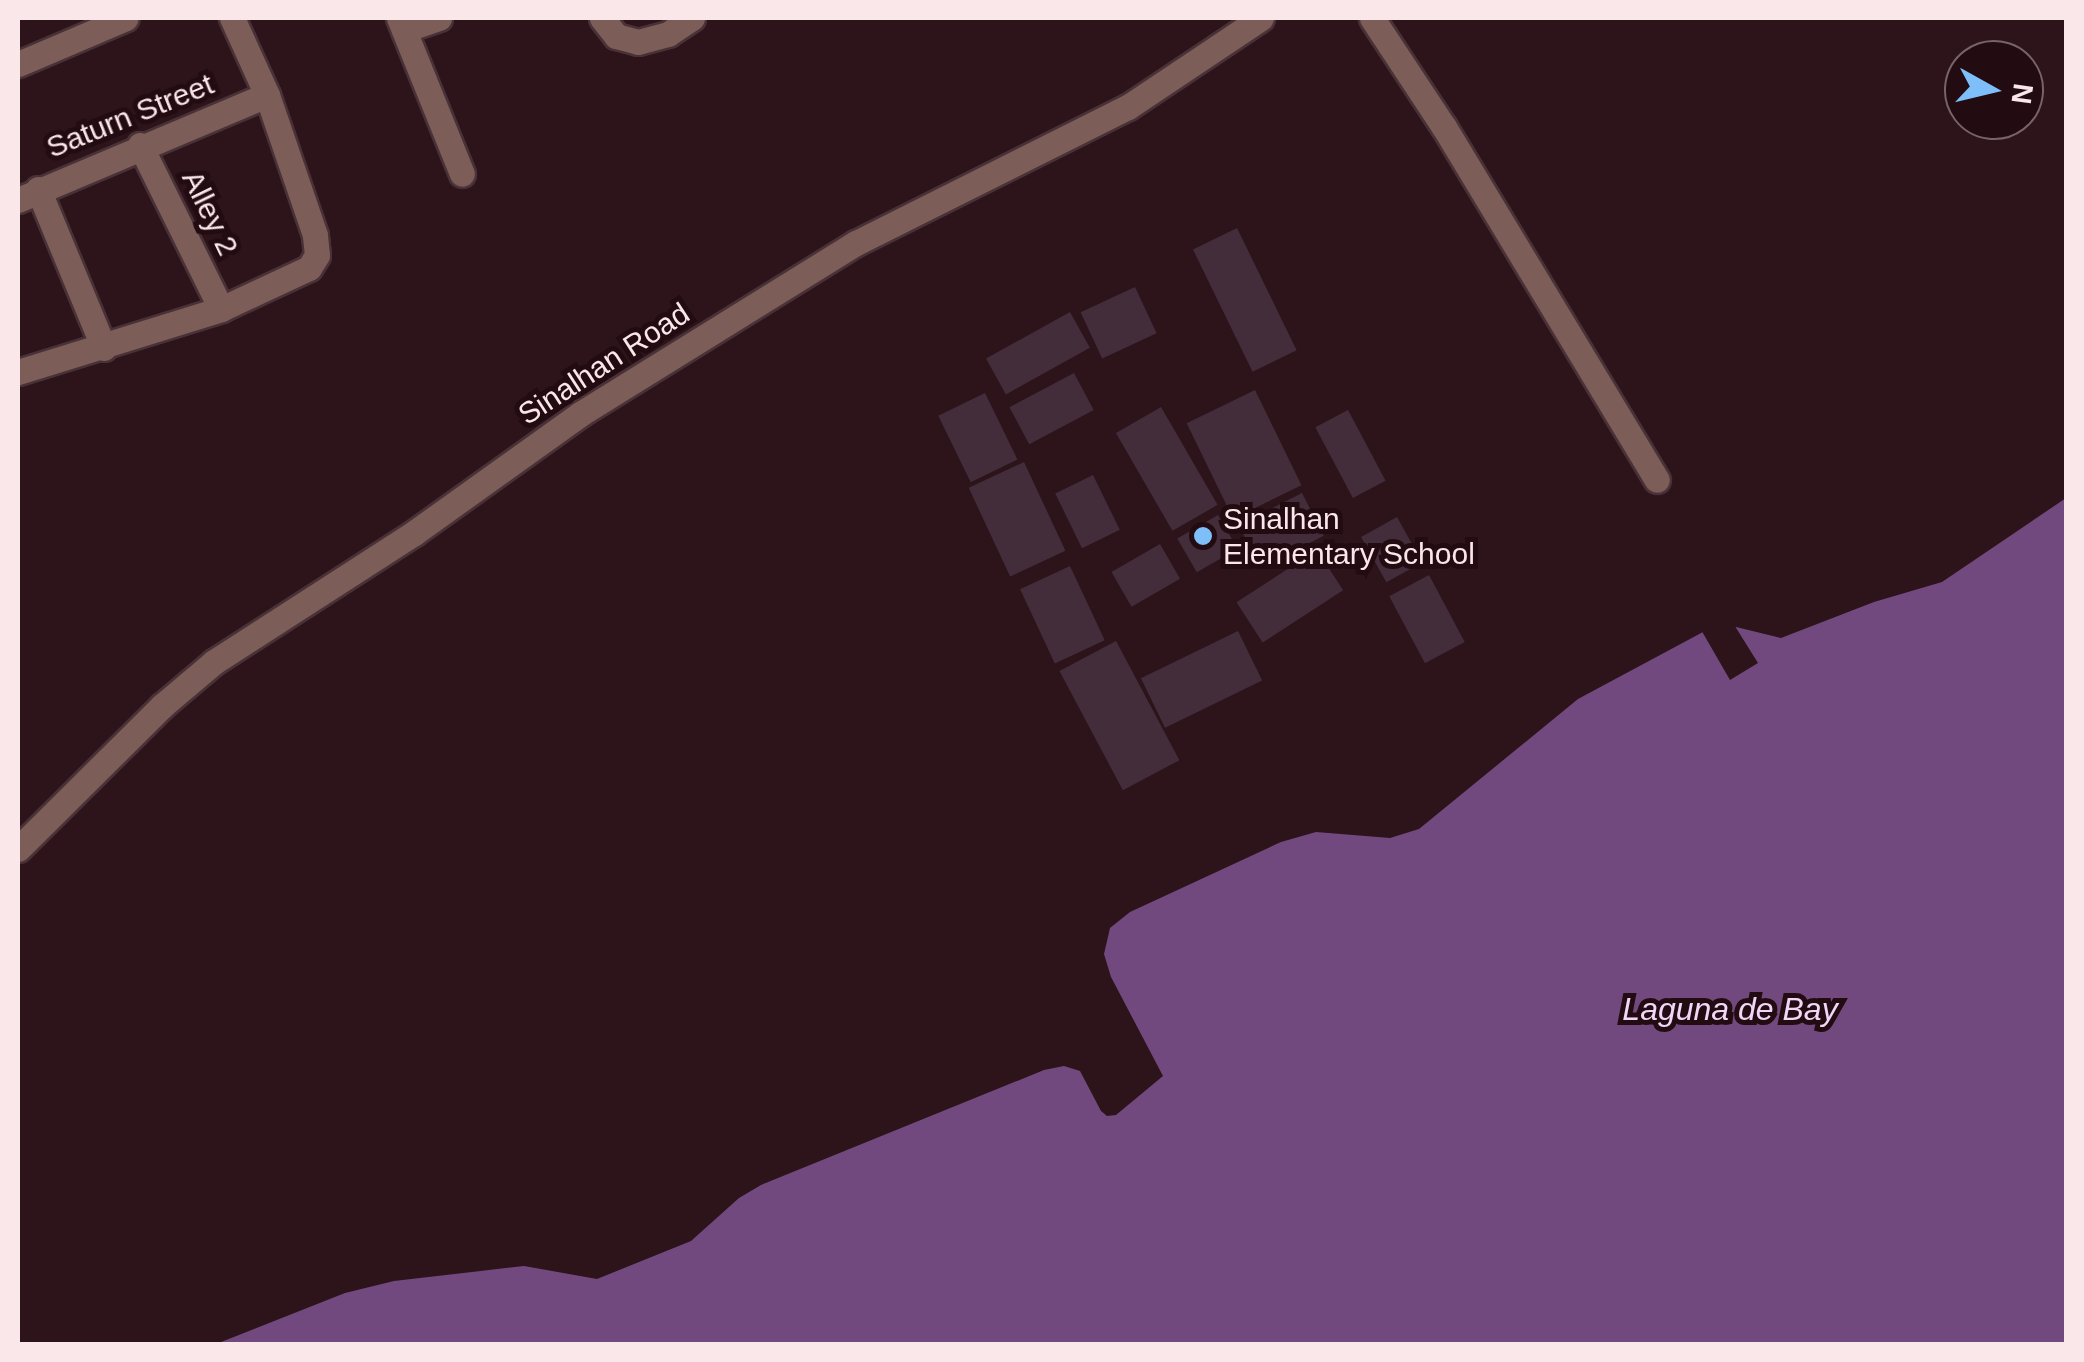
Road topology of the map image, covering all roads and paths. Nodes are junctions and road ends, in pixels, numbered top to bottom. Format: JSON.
{"nodes":[{"id":1,"x":126,"y":18,"type":"edge"},
{"id":2,"x":232,"y":18,"type":"edge"},
{"id":3,"x":439,"y":18,"type":"edge"},
{"id":4,"x":602,"y":18,"type":"edge"},
{"id":5,"x":692,"y":18,"type":"edge"},
{"id":6,"x":1261,"y":18,"type":"edge"},
{"id":7,"x":1372,"y":18,"type":"edge"},
{"id":8,"x":402,"y":24,"type":"edge"},
{"id":9,"x":18,"y":64,"type":"edge"},
{"id":10,"x":268,"y":95,"type":"junction"},
{"id":11,"x":140,"y":146,"type":"junction"},
{"id":12,"x":462,"y":174,"type":"dead end"},
{"id":13,"x":28,"y":194,"type":"edge"},
{"id":14,"x":221,"y":309,"type":"junction"},
{"id":15,"x":104,"y":348,"type":"junction"},
{"id":16,"x":18,"y":372,"type":"edge"},
{"id":17,"x":1657,"y":480,"type":"dead end"},
{"id":18,"x":26,"y":843,"type":"edge"}],
"edges":[{"from":1,"to":9,"type":"street"},
{"from":2,"to":10,"type":"street"},
{"from":3,"to":8,"type":"street"},
{"from":4,"to":5,"type":"street"},
{"from":6,"to":18,"type":"street","name":"Sinalhan Road"},
{"from":7,"to":17,"type":"street"},
{"from":8,"to":12,"type":"street"},
{"from":10,"to":11,"type":"street","name":"Saturn Street"},
{"from":10,"to":14,"type":"street"},
{"from":11,"to":13,"type":"street","name":"Saturn Street"},
{"from":11,"to":14,"type":"street","name":"Alley 2"},
{"from":13,"to":15,"type":"street"},
{"from":14,"to":15,"type":"street"},
{"from":15,"to":16,"type":"street"}]}
